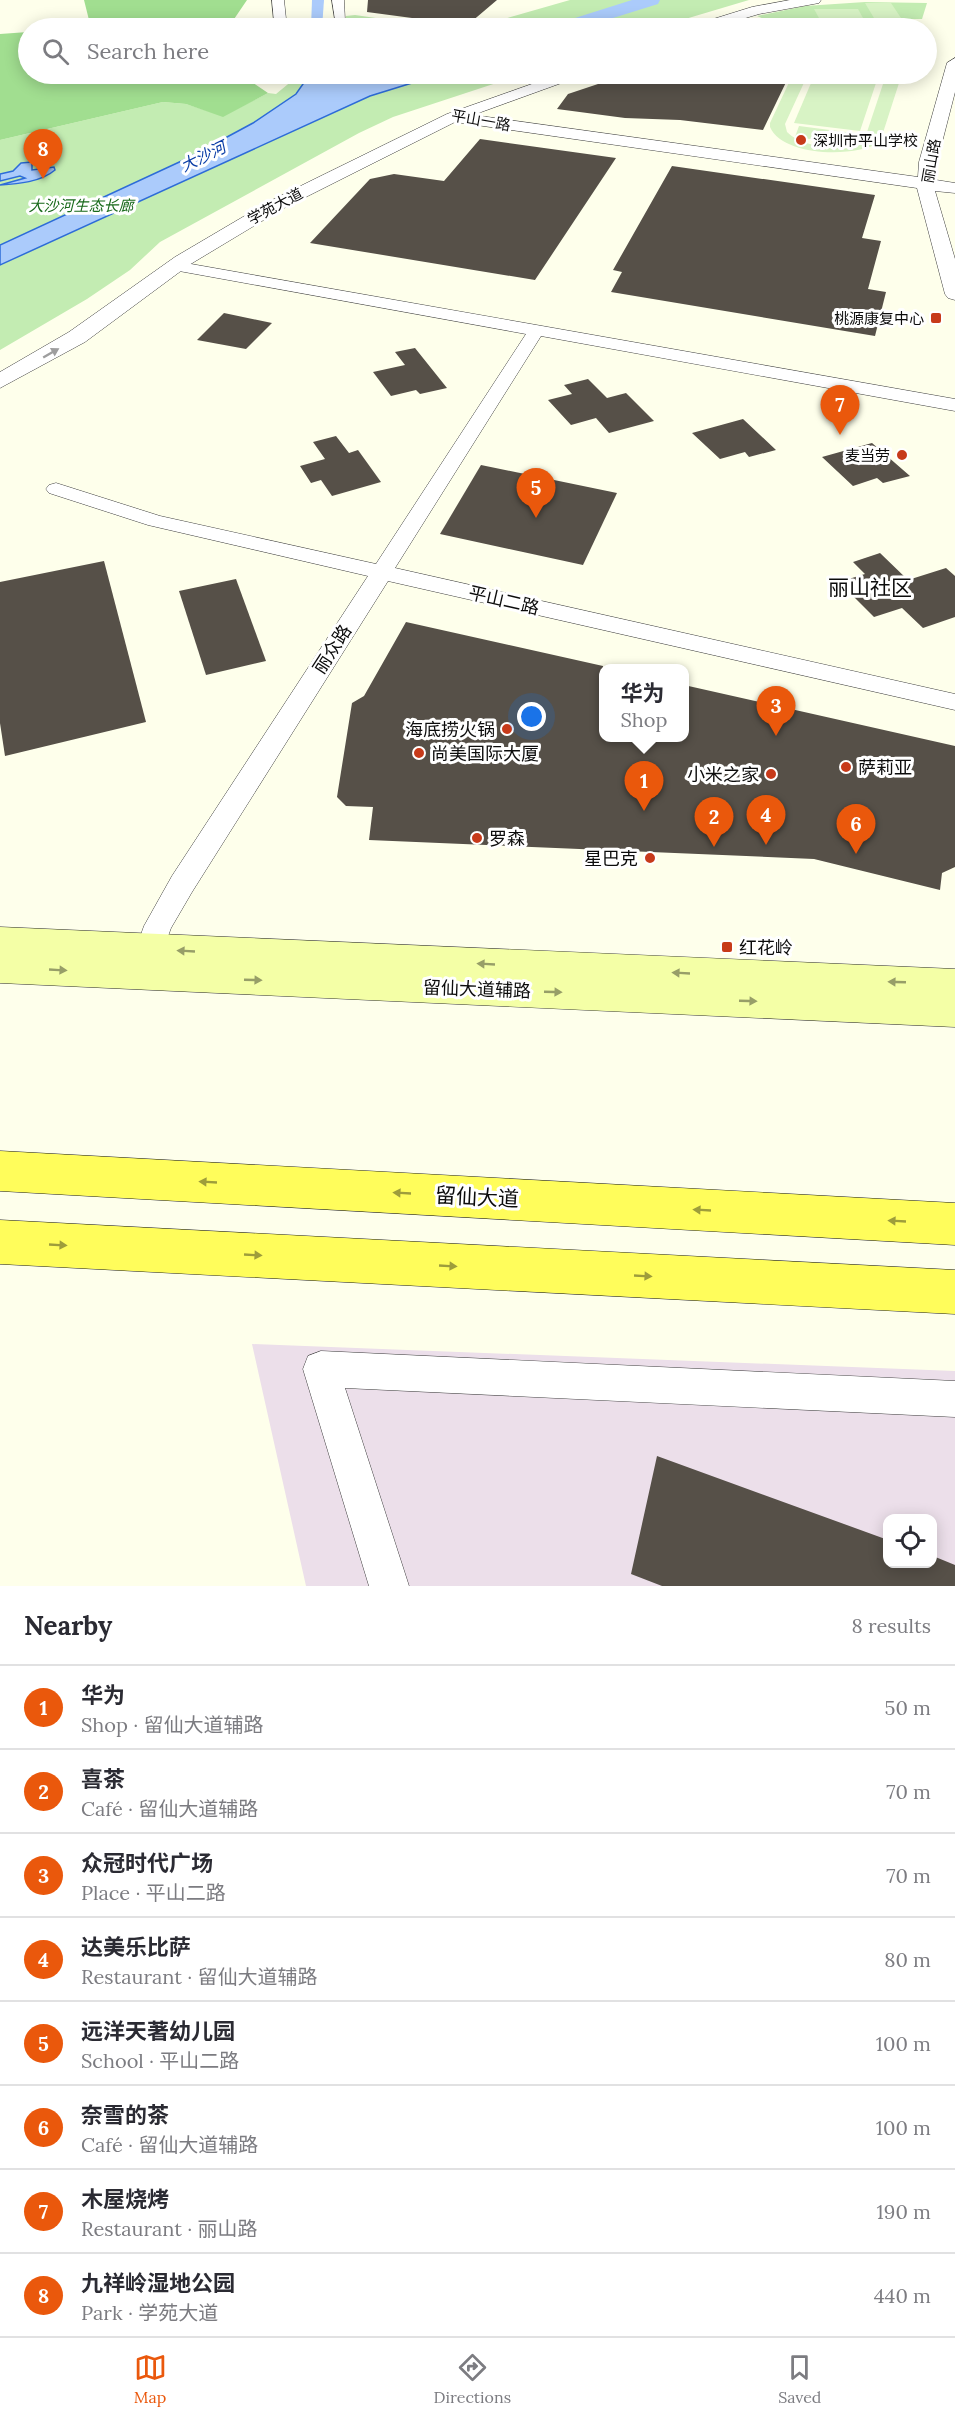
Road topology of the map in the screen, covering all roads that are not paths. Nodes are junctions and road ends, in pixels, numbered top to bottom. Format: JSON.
{"nodes":[{"id":1,"x":278,"y":0,"type":"edge"},
{"id":2,"x":338,"y":0,"type":"edge"},
{"id":3,"x":780,"y":0,"type":"edge"},
{"id":4,"x":814,"y":0,"type":"edge"},
{"id":5,"x":280,"y":18,"type":"edge"},
{"id":6,"x":340,"y":18,"type":"edge"},
{"id":7,"x":712,"y":18,"type":"edge"},
{"id":8,"x":731,"y":18,"type":"edge"},
{"id":9,"x":955,"y":63,"type":"edge"},
{"id":10,"x":531,"y":84,"type":"edge"},
{"id":11,"x":545,"y":84,"type":"edge"},
{"id":12,"x":952,"y":87,"type":"edge"},
{"id":13,"x":506,"y":98,"type":"junction"},
{"id":14,"x":453,"y":115,"type":"junction"},
{"id":15,"x":531,"y":124,"type":"junction"},
{"id":16,"x":943,"y":182,"type":"edge"},
{"id":17,"x":955,"y":228,"type":"edge"},
{"id":18,"x":174,"y":266,"type":"junction"},
{"id":19,"x":955,"y":294,"type":"edge"},
{"id":20,"x":536,"y":330,"type":"junction"},
{"id":21,"x":0,"y":363,"type":"edge"},
{"id":22,"x":0,"y":381,"type":"edge"},
{"id":23,"x":955,"y":405,"type":"edge"},
{"id":24,"x":56,"y":489,"type":"dead end"},
{"id":25,"x":381,"y":572,"type":"junction"},
{"id":26,"x":955,"y":702,"type":"edge"},
{"id":27,"x":0,"y":942,"type":"edge"},
{"id":28,"x":146,"y":962,"type":"junction"},
{"id":29,"x":0,"y":967,"type":"edge"},
{"id":30,"x":955,"y":985,"type":"edge"},
{"id":31,"x":955,"y":1010,"type":"edge"},
{"id":32,"x":0,"y":1171,"type":"edge"},
{"id":33,"x":955,"y":1224,"type":"edge"},
{"id":34,"x":0,"y":1242,"type":"edge"},
{"id":35,"x":955,"y":1292,"type":"edge"},
{"id":36,"x":955,"y":1399,"type":"edge"},
{"id":37,"x":389,"y":1586,"type":"edge"}],
"edges":[{"from":1,"to":5,"type":"street"},
{"from":2,"to":6,"type":"street"},
{"from":3,"to":7,"type":"street"},
{"from":4,"to":8,"type":"street"},
{"from":9,"to":12,"type":"street","name":"丽山路"},
{"from":10,"to":14,"type":"street","name":"学苑大道"},
{"from":11,"to":13,"type":"street","name":"学苑大道"},
{"from":12,"to":16,"type":"street","name":"丽山路"},
{"from":13,"to":14,"type":"street","name":"学苑大道"},
{"from":13,"to":15,"type":"street"},
{"from":14,"to":15,"type":"street","name":"平山一路"},
{"from":14,"to":16,"type":"street","name":"平山一路"},
{"from":14,"to":18,"type":"street","name":"学苑大道"},
{"from":14,"to":21,"type":"street","name":"学苑大道"},
{"from":15,"to":16,"type":"street","name":"平山一路"},
{"from":16,"to":17,"type":"street","name":"丽山路"},
{"from":16,"to":19,"type":"street","name":"丽山路"},
{"from":18,"to":20,"type":"street"},
{"from":22,"to":18,"type":"street","name":"学苑大道","one_way":true},
{"from":20,"to":23,"type":"street"},
{"from":20,"to":25,"type":"street","name":"丽众路"},
{"from":24,"to":25,"type":"street","name":"平山二路"},
{"from":25,"to":26,"type":"street","name":"平山二路"},
{"from":25,"to":28,"type":"street","name":"丽众路"},
{"from":27,"to":28,"type":"main road","name":"留仙大道辅路"},
{"from":29,"to":28,"type":"main road","name":"留仙大道辅路","one_way":true},
{"from":30,"to":28,"type":"main road","name":"留仙大道辅路","one_way":true},
{"from":28,"to":31,"type":"main road","name":"留仙大道辅路","one_way":true},
{"from":33,"to":32,"type":"main road","name":"留仙大道","one_way":true},
{"from":34,"to":35,"type":"main road","one_way":true},
{"from":36,"to":37,"type":"street"}]}
